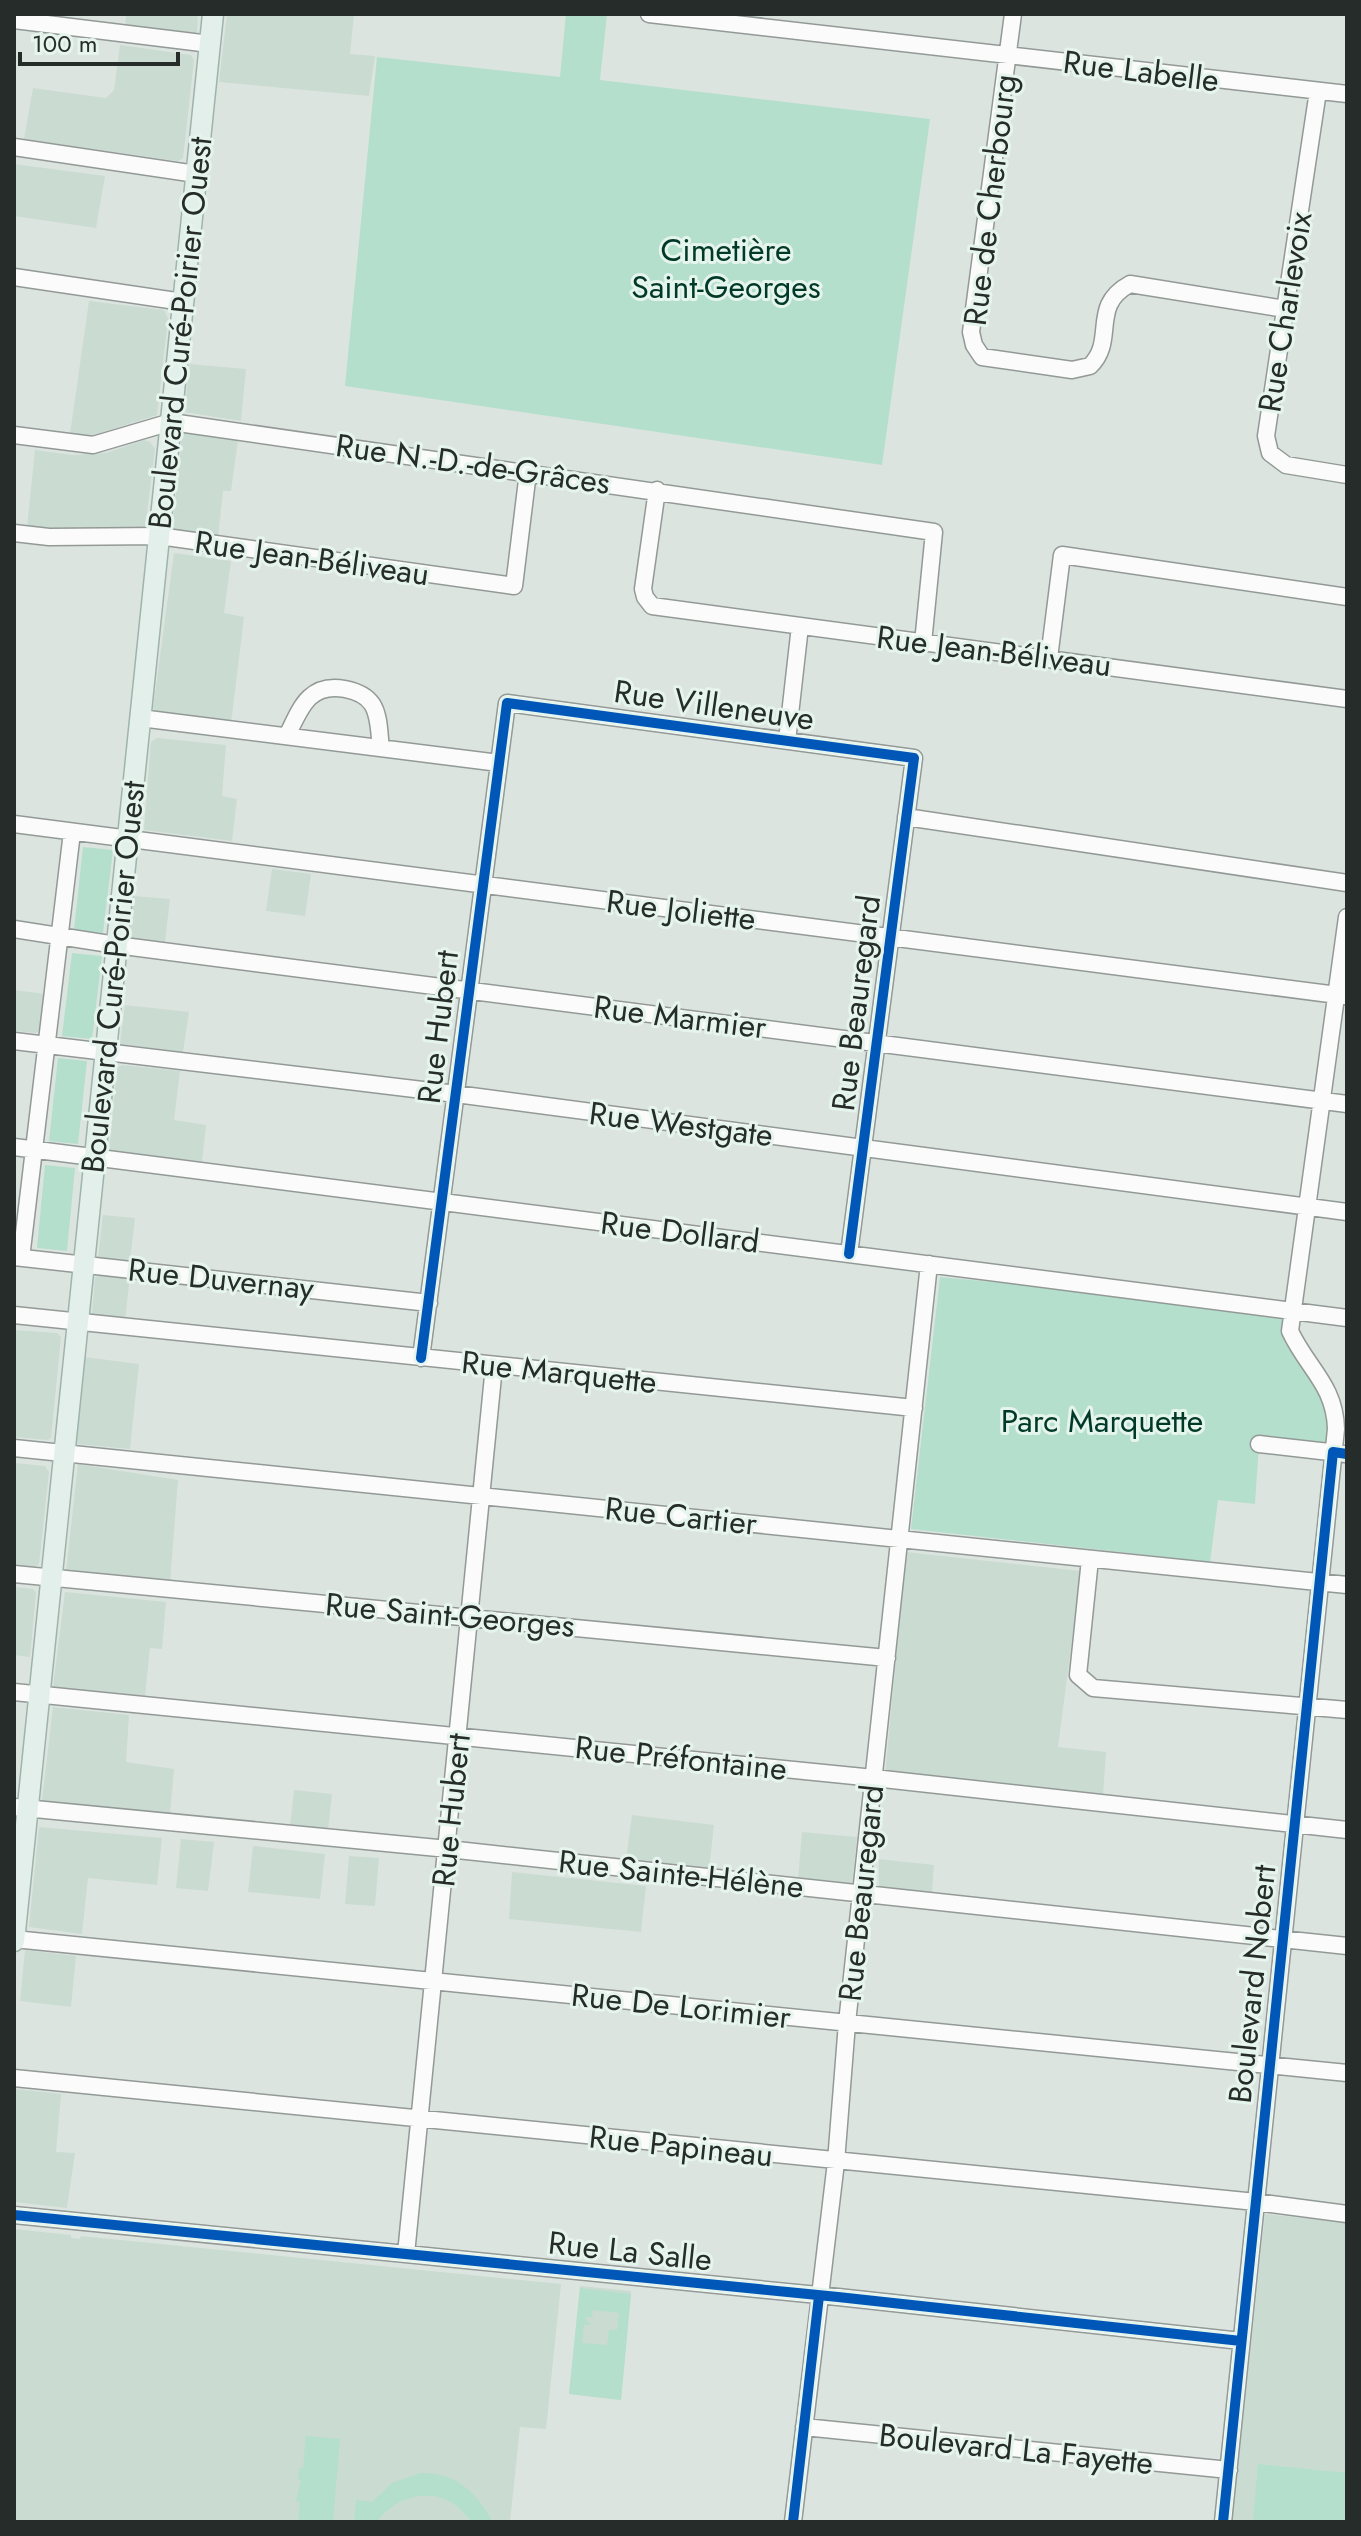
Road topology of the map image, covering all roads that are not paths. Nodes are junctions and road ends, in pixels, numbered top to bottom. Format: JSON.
{"nodes":[{"id":1,"x":213,"y":14,"type":"edge"},
{"id":2,"x":649,"y":14,"type":"edge"},
{"id":3,"x":1013,"y":14,"type":"edge"},
{"id":4,"x":14,"y":20,"type":"edge"},
{"id":5,"x":210,"y":44,"type":"junction"},
{"id":6,"x":1007,"y":55,"type":"junction"},
{"id":7,"x":1318,"y":91,"type":"junction"},
{"id":8,"x":1347,"y":94,"type":"edge"},
{"id":9,"x":14,"y":147,"type":"edge"},
{"id":10,"x":196,"y":174,"type":"junction"},
{"id":11,"x":14,"y":277,"type":"edge"},
{"id":12,"x":183,"y":302,"type":"junction"},
{"id":13,"x":1285,"y":309,"type":"junction"},
{"id":14,"x":171,"y":422,"type":"junction"},
{"id":15,"x":14,"y":435,"type":"edge"},
{"id":16,"x":528,"y":472,"type":"junction"},
{"id":17,"x":1347,"y":475,"type":"edge"},
{"id":18,"x":657,"y":490,"type":"junction"},
{"id":19,"x":14,"y":533,"type":"edge"},
{"id":20,"x":159,"y":536,"type":"junction"},
{"id":21,"x":1347,"y":597,"type":"edge"},
{"id":22,"x":800,"y":626,"type":"junction"},
{"id":23,"x":923,"y":643,"type":"junction"},
{"id":24,"x":1049,"y":658,"type":"junction"},
{"id":25,"x":1347,"y":699,"type":"edge"},
{"id":26,"x":507,"y":703,"type":"joint"},
{"id":27,"x":140,"y":718,"type":"junction"},
{"id":28,"x":287,"y":736,"type":"junction"},
{"id":29,"x":787,"y":741,"type":"junction"},
{"id":30,"x":381,"y":748,"type":"junction"},
{"id":31,"x":914,"y":758,"type":"joint"},
{"id":32,"x":499,"y":763,"type":"junction"},
{"id":33,"x":906,"y":817,"type":"junction"},
{"id":34,"x":14,"y":824,"type":"edge"},
{"id":35,"x":72,"y":832,"type":"junction"},
{"id":36,"x":127,"y":839,"type":"junction"},
{"id":37,"x":1347,"y":883,"type":"edge"},
{"id":38,"x":483,"y":885,"type":"junction"},
{"id":39,"x":1347,"y":917,"type":"edge"},
{"id":40,"x":14,"y":929,"type":"edge"},
{"id":41,"x":60,"y":934,"type":"junction"},
{"id":42,"x":890,"y":937,"type":"junction"},
{"id":43,"x":116,"y":945,"type":"junction"},
{"id":44,"x":470,"y":989,"type":"junction"},
{"id":45,"x":1342,"y":996,"type":"edge"},
{"id":46,"x":14,"y":1041,"type":"edge"},
{"id":47,"x":877,"y":1042,"type":"junction"},
{"id":48,"x":46,"y":1045,"type":"junction"},
{"id":49,"x":105,"y":1053,"type":"junction"},
{"id":50,"x":456,"y":1094,"type":"junction"},
{"id":51,"x":1322,"y":1101,"type":"junction"},
{"id":52,"x":1347,"y":1104,"type":"edge"},
{"id":53,"x":14,"y":1147,"type":"edge"},
{"id":54,"x":863,"y":1148,"type":"junction"},
{"id":55,"x":34,"y":1150,"type":"junction"},
{"id":56,"x":94,"y":1157,"type":"junction"},
{"id":57,"x":442,"y":1202,"type":"junction"},
{"id":58,"x":1307,"y":1206,"type":"junction"},
{"id":59,"x":1347,"y":1212,"type":"edge"},
{"id":60,"x":849,"y":1254,"type":"junction"},
{"id":61,"x":17,"y":1257,"type":"edge"},
{"id":62,"x":83,"y":1264,"type":"junction"},
{"id":63,"x":929,"y":1264,"type":"junction"},
{"id":64,"x":429,"y":1303,"type":"junction"},
{"id":65,"x":1293,"y":1311,"type":"junction"},
{"id":66,"x":14,"y":1315,"type":"edge"},
{"id":67,"x":1347,"y":1318,"type":"edge"},
{"id":68,"x":77,"y":1322,"type":"junction"},
{"id":69,"x":421,"y":1358,"type":"junction"},
{"id":70,"x":494,"y":1366,"type":"junction"},
{"id":71,"x":914,"y":1408,"type":"junction"},
{"id":72,"x":1259,"y":1444,"type":"dead end"},
{"id":73,"x":14,"y":1448,"type":"edge"},
{"id":74,"x":64,"y":1453,"type":"junction"},
{"id":75,"x":1340,"y":1453,"type":"edge"},
{"id":76,"x":482,"y":1496,"type":"junction"},
{"id":77,"x":900,"y":1539,"type":"junction"},
{"id":78,"x":1090,"y":1559,"type":"junction"},
{"id":79,"x":14,"y":1574,"type":"edge"},
{"id":80,"x":51,"y":1578,"type":"junction"},
{"id":81,"x":1320,"y":1582,"type":"junction"},
{"id":82,"x":1347,"y":1585,"type":"edge"},
{"id":83,"x":470,"y":1616,"type":"junction"},
{"id":84,"x":887,"y":1658,"type":"junction"},
{"id":85,"x":14,"y":1692,"type":"edge"},
{"id":86,"x":39,"y":1695,"type":"junction"},
{"id":87,"x":1307,"y":1706,"type":"junction"},
{"id":88,"x":1347,"y":1710,"type":"edge"},
{"id":89,"x":459,"y":1736,"type":"junction"},
{"id":90,"x":874,"y":1778,"type":"junction"},
{"id":91,"x":21,"y":1808,"type":"edge"},
{"id":92,"x":1295,"y":1825,"type":"junction"},
{"id":93,"x":1347,"y":1830,"type":"edge"},
{"id":94,"x":448,"y":1849,"type":"junction"},
{"id":95,"x":861,"y":1894,"type":"junction"},
{"id":96,"x":1283,"y":1939,"type":"junction"},
{"id":97,"x":14,"y":1940,"type":"edge"},
{"id":98,"x":1347,"y":1946,"type":"edge"},
{"id":99,"x":432,"y":1981,"type":"junction"},
{"id":100,"x":847,"y":2023,"type":"junction"},
{"id":101,"x":1270,"y":2065,"type":"junction"},
{"id":102,"x":1347,"y":2073,"type":"edge"},
{"id":103,"x":14,"y":2078,"type":"edge"},
{"id":104,"x":417,"y":2119,"type":"junction"},
{"id":105,"x":836,"y":2162,"type":"junction"},
{"id":106,"x":1256,"y":2202,"type":"junction"},
{"id":107,"x":1347,"y":2214,"type":"edge"},
{"id":108,"x":14,"y":2215,"type":"edge"},
{"id":109,"x":406,"y":2254,"type":"junction"},
{"id":110,"x":819,"y":2296,"type":"junction"},
{"id":111,"x":1241,"y":2341,"type":"junction"},
{"id":112,"x":804,"y":2427,"type":"junction"},
{"id":113,"x":1229,"y":2470,"type":"junction"},
{"id":114,"x":793,"y":2522,"type":"edge"},
{"id":115,"x":1223,"y":2522,"type":"edge"}],
"edges":[{"from":1,"to":5,"type":"main road","name":"Boulevard Curé-Poirier Ouest"},
{"from":2,"to":6,"type":"street","name":"Rue Labelle"},
{"from":3,"to":6,"type":"street","name":"Rue de Cherbourg"},
{"from":4,"to":5,"type":"street"},
{"from":5,"to":10,"type":"main road","name":"Boulevard Curé-Poirier Ouest"},
{"from":6,"to":7,"type":"street","name":"Rue Labelle"},
{"from":6,"to":13,"type":"street","name":"Rue de Cherbourg"},
{"from":7,"to":8,"type":"street","name":"Rue Labelle"},
{"from":7,"to":13,"type":"street","name":"Rue Charlevoix"},
{"from":9,"to":10,"type":"street"},
{"from":10,"to":12,"type":"main road","name":"Boulevard Curé-Poirier Ouest"},
{"from":11,"to":12,"type":"street"},
{"from":12,"to":14,"type":"main road","name":"Boulevard Curé-Poirier Ouest"},
{"from":13,"to":17,"type":"street","name":"Rue Charlevoix"},
{"from":14,"to":15,"type":"street","name":"Rue N.-D.-de-Grâces"},
{"from":14,"to":16,"type":"street","name":"Rue N.-D.-de-Grâces"},
{"from":14,"to":20,"type":"main road","name":"Boulevard Curé-Poirier Ouest"},
{"from":16,"to":18,"type":"street","name":"Rue N.-D.-de-Grâces"},
{"from":16,"to":20,"type":"street","name":"Rue Jean-Béliveau"},
{"from":18,"to":22,"type":"street","name":"Rue Jean-Béliveau"},
{"from":18,"to":23,"type":"street","name":"Rue N.-D.-de-Grâces"},
{"from":19,"to":20,"type":"street","name":"Rue Jean-Béliveau"},
{"from":20,"to":27,"type":"main road","name":"Boulevard Curé-Poirier Ouest"},
{"from":21,"to":24,"type":"street"},
{"from":22,"to":23,"type":"street","name":"Rue Jean-Béliveau"},
{"from":22,"to":29,"type":"street"},
{"from":23,"to":24,"type":"street","name":"Rue Jean-Béliveau"},
{"from":24,"to":25,"type":"street","name":"Rue Jean-Béliveau"},
{"from":26,"to":29,"type":"street","name":"Rue Villeneuve"},
{"from":26,"to":32,"type":"street","name":"Rue Hubert"},
{"from":27,"to":28,"type":"street"},
{"from":27,"to":36,"type":"main road","name":"Boulevard Curé-Poirier Ouest"},
{"from":28,"to":30,"type":"street"},
{"from":28,"to":30,"type":"street"},
{"from":29,"to":31,"type":"street","name":"Rue Villeneuve"},
{"from":30,"to":32,"type":"street"},
{"from":31,"to":33,"type":"street","name":"Rue Beauregard"},
{"from":32,"to":38,"type":"street","name":"Rue Hubert"},
{"from":33,"to":37,"type":"street"},
{"from":33,"to":42,"type":"street","name":"Rue Beauregard"},
{"from":34,"to":35,"type":"street","name":"Rue Joliette"},
{"from":35,"to":36,"type":"street","name":"Rue Joliette"},
{"from":35,"to":41,"type":"street","name":"Boulevard Curé-Poirier Ouest"},
{"from":36,"to":38,"type":"street","name":"Rue Joliette"},
{"from":36,"to":43,"type":"main road","name":"Boulevard Curé-Poirier Ouest"},
{"from":38,"to":42,"type":"street","name":"Rue Joliette"},
{"from":38,"to":44,"type":"street","name":"Rue Hubert"},
{"from":39,"to":45,"type":"street","name":"Boulevard Nobert"},
{"from":40,"to":41,"type":"street","name":"Rue Marmier"},
{"from":41,"to":43,"type":"street","name":"Rue Marmier"},
{"from":41,"to":48,"type":"street","name":"Boulevard Curé-Poirier Ouest"},
{"from":42,"to":45,"type":"street","name":"Rue Joliette"},
{"from":42,"to":47,"type":"street","name":"Rue Beauregard"},
{"from":43,"to":44,"type":"street","name":"Rue Marmier"},
{"from":43,"to":49,"type":"main road","name":"Boulevard Curé-Poirier Ouest"},
{"from":44,"to":47,"type":"street","name":"Rue Marmier"},
{"from":44,"to":50,"type":"street","name":"Rue Hubert"},
{"from":45,"to":51,"type":"street","name":"Boulevard Nobert"},
{"from":46,"to":48,"type":"street","name":"Rue Westgate"},
{"from":47,"to":51,"type":"street","name":"Rue Marmier"},
{"from":47,"to":54,"type":"street","name":"Rue Beauregard"},
{"from":48,"to":49,"type":"street","name":"Rue Westgate"},
{"from":48,"to":55,"type":"street","name":"Boulevard Curé-Poirier Ouest"},
{"from":49,"to":50,"type":"street","name":"Rue Westgate"},
{"from":49,"to":56,"type":"main road","name":"Boulevard Curé-Poirier Ouest"},
{"from":50,"to":54,"type":"street","name":"Rue Westgate"},
{"from":50,"to":57,"type":"street","name":"Rue Hubert"},
{"from":51,"to":52,"type":"street","name":"Rue Marmier"},
{"from":51,"to":58,"type":"street","name":"Boulevard Nobert"},
{"from":53,"to":55,"type":"street","name":"Rue Dollard"},
{"from":54,"to":58,"type":"street","name":"Rue Westgate"},
{"from":54,"to":60,"type":"street","name":"Rue Beauregard"},
{"from":55,"to":56,"type":"street","name":"Rue Dollard"},
{"from":55,"to":61,"type":"street","name":"Boulevard Curé-Poirier Ouest"},
{"from":56,"to":57,"type":"street","name":"Rue Dollard"},
{"from":56,"to":62,"type":"main road","name":"Boulevard Curé-Poirier Ouest"},
{"from":57,"to":60,"type":"street","name":"Rue Dollard"},
{"from":57,"to":64,"type":"street","name":"Rue Hubert"},
{"from":58,"to":59,"type":"street","name":"Rue Westgate"},
{"from":58,"to":65,"type":"street","name":"Boulevard Nobert"},
{"from":60,"to":63,"type":"street","name":"Rue Dollard"},
{"from":61,"to":62,"type":"street","name":"Rue Duvernay"},
{"from":62,"to":64,"type":"street","name":"Rue Duvernay"},
{"from":62,"to":68,"type":"main road","name":"Boulevard Curé-Poirier Ouest"},
{"from":63,"to":65,"type":"street","name":"Rue Dollard"},
{"from":63,"to":71,"type":"street","name":"Rue Beauregard"},
{"from":64,"to":69,"type":"street","name":"Rue Hubert"},
{"from":65,"to":67,"type":"street","name":"Rue Dollard"},
{"from":65,"to":75,"type":"street","name":"Boulevard Nobert"},
{"from":66,"to":68,"type":"street","name":"Rue Marquette"},
{"from":68,"to":69,"type":"street","name":"Rue Marquette"},
{"from":68,"to":74,"type":"main road","name":"Boulevard Curé-Poirier Ouest"},
{"from":69,"to":70,"type":"street","name":"Rue Marquette"},
{"from":70,"to":71,"type":"street","name":"Rue Marquette"},
{"from":70,"to":76,"type":"street","name":"Rue Hubert"},
{"from":71,"to":77,"type":"street","name":"Rue Beauregard"},
{"from":72,"to":75,"type":"street"},
{"from":73,"to":74,"type":"street","name":"Rue Cartier"},
{"from":74,"to":76,"type":"street","name":"Rue Cartier"},
{"from":74,"to":80,"type":"main road","name":"Boulevard Curé-Poirier Ouest"},
{"from":75,"to":81,"type":"street","name":"Boulevard Nobert"},
{"from":76,"to":77,"type":"street","name":"Rue Cartier"},
{"from":76,"to":83,"type":"street","name":"Rue Hubert"},
{"from":77,"to":78,"type":"street","name":"Rue Cartier"},
{"from":77,"to":84,"type":"street","name":"Rue Beauregard"},
{"from":78,"to":81,"type":"street","name":"Rue Cartier"},
{"from":78,"to":87,"type":"street"},
{"from":79,"to":80,"type":"street","name":"Rue Saint-Georges"},
{"from":80,"to":83,"type":"street","name":"Rue Saint-Georges"},
{"from":80,"to":86,"type":"main road","name":"Boulevard Curé-Poirier Ouest"},
{"from":81,"to":82,"type":"street","name":"Rue Cartier"},
{"from":81,"to":87,"type":"street","name":"Boulevard Nobert"},
{"from":83,"to":84,"type":"street","name":"Rue Saint-Georges"},
{"from":83,"to":89,"type":"street","name":"Rue Hubert"},
{"from":84,"to":90,"type":"street","name":"Rue Beauregard"},
{"from":85,"to":86,"type":"street","name":"Rue Préfontaine"},
{"from":86,"to":89,"type":"street","name":"Rue Préfontaine"},
{"from":86,"to":91,"type":"main road","name":"Boulevard Curé-Poirier Ouest"},
{"from":87,"to":88,"type":"street"},
{"from":87,"to":92,"type":"street","name":"Boulevard Nobert"},
{"from":89,"to":90,"type":"street","name":"Rue Préfontaine"},
{"from":89,"to":94,"type":"street","name":"Rue Hubert"},
{"from":90,"to":92,"type":"street","name":"Rue Préfontaine"},
{"from":90,"to":95,"type":"street","name":"Rue Beauregard"},
{"from":91,"to":94,"type":"street","name":"Rue Sainte-Hélène"},
{"from":91,"to":97,"type":"main road","name":"Boulevard Curé-Poirier Ouest"},
{"from":92,"to":93,"type":"street","name":"Rue Préfontaine"},
{"from":92,"to":96,"type":"street","name":"Boulevard Nobert"},
{"from":94,"to":95,"type":"street","name":"Rue Sainte-Hélène"},
{"from":94,"to":99,"type":"street","name":"Rue Hubert"},
{"from":95,"to":96,"type":"street","name":"Rue Sainte-Hélène"},
{"from":95,"to":100,"type":"street","name":"Rue Beauregard"},
{"from":96,"to":98,"type":"street","name":"Rue Sainte-Hélène"},
{"from":96,"to":101,"type":"street","name":"Boulevard Nobert"},
{"from":97,"to":99,"type":"street","name":"Rue De Lorimier"},
{"from":99,"to":100,"type":"street","name":"Rue De Lorimier"},
{"from":99,"to":104,"type":"street","name":"Rue Hubert"},
{"from":100,"to":101,"type":"street","name":"Rue De Lorimier"},
{"from":100,"to":105,"type":"street","name":"Rue Beauregard"},
{"from":101,"to":102,"type":"street","name":"Rue De Lorimier"},
{"from":101,"to":106,"type":"street","name":"Boulevard Nobert"},
{"from":103,"to":104,"type":"street","name":"Rue Papineau"},
{"from":104,"to":105,"type":"street","name":"Rue Papineau"},
{"from":104,"to":109,"type":"street","name":"Rue Hubert"},
{"from":105,"to":106,"type":"street","name":"Rue Papineau"},
{"from":105,"to":110,"type":"street","name":"Rue Beauregard"},
{"from":106,"to":107,"type":"street","name":"Rue Papineau"},
{"from":106,"to":111,"type":"street","name":"Boulevard Nobert"},
{"from":108,"to":109,"type":"street","name":"Rue La Salle"},
{"from":109,"to":110,"type":"street","name":"Rue La Salle"},
{"from":110,"to":111,"type":"street","name":"Rue La Salle"},
{"from":110,"to":112,"type":"street","name":"Rue Beauregard"},
{"from":111,"to":113,"type":"street","name":"Boulevard Nobert"},
{"from":112,"to":113,"type":"street","name":"Boulevard La Fayette"},
{"from":112,"to":114,"type":"street","name":"Rue Beauregard"},
{"from":113,"to":115,"type":"street","name":"Boulevard Nobert"}]}
